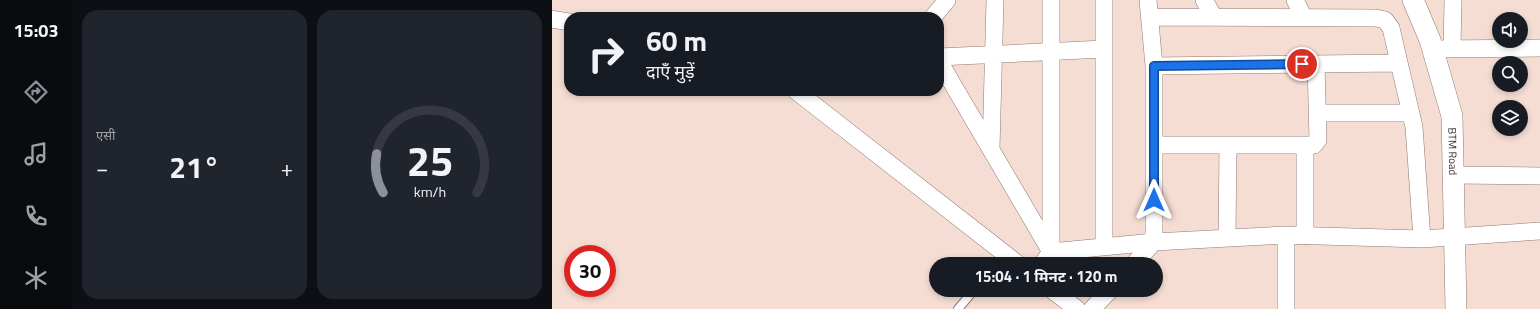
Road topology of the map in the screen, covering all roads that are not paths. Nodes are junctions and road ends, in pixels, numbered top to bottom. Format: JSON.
{"nodes":[{"id":1,"x":948,"y":0,"type":"edge"},
{"id":2,"x":995,"y":0,"type":"edge"},
{"id":3,"x":1051,"y":0,"type":"edge"},
{"id":4,"x":1104,"y":0,"type":"edge"},
{"id":5,"x":1148,"y":0,"type":"edge"},
{"id":6,"x":1204,"y":0,"type":"edge"},
{"id":7,"x":1295,"y":0,"type":"edge"},
{"id":8,"x":1413,"y":0,"type":"edge"},
{"id":9,"x":1453,"y":0,"type":"edge"},
{"id":10,"x":937,"y":12,"type":"edge"},
{"id":11,"x":1150,"y":17,"type":"junction"},
{"id":12,"x":1214,"y":17,"type":"junction"},
{"id":13,"x":1304,"y":18,"type":"junction"},
{"id":14,"x":552,"y":19,"type":"edge"},
{"id":15,"x":564,"y":21,"type":"edge"},
{"id":16,"x":1443,"y":48,"type":"junction"},
{"id":17,"x":1540,"y":48,"type":"edge"},
{"id":18,"x":1104,"y":49,"type":"junction"},
{"id":19,"x":1051,"y":52,"type":"junction"},
{"id":20,"x":993,"y":54,"type":"junction"},
{"id":21,"x":944,"y":57,"type":"edge"},
{"id":22,"x":1398,"y":63,"type":"junction"},
{"id":23,"x":1316,"y":64,"type":"junction"},
{"id":24,"x":1154,"y":66,"type":"junction"},
{"id":25,"x":944,"y":69,"type":"edge"},
{"id":26,"x":802,"y":96,"type":"edge"},
{"id":27,"x":1317,"y":113,"type":"junction"},
{"id":28,"x":1410,"y":113,"type":"junction"},
{"id":29,"x":1154,"y":145,"type":"junction"},
{"id":30,"x":1228,"y":145,"type":"junction"},
{"id":31,"x":1305,"y":145,"type":"junction"},
{"id":32,"x":991,"y":149,"type":"junction"},
{"id":33,"x":1453,"y":175,"type":"junction"},
{"id":34,"x":1540,"y":176,"type":"edge"},
{"id":35,"x":1540,"y":231,"type":"edge"},
{"id":36,"x":1286,"y":235,"type":"junction"},
{"id":37,"x":1305,"y":236,"type":"junction"},
{"id":38,"x":1455,"y":236,"type":"junction"},
{"id":39,"x":1227,"y":238,"type":"junction"},
{"id":40,"x":1422,"y":239,"type":"junction"},
{"id":41,"x":1154,"y":242,"type":"junction"},
{"id":42,"x":1104,"y":247,"type":"junction"},
{"id":43,"x":1002,"y":257,"type":"edge"},
{"id":44,"x":1046,"y":257,"type":"edge"},
{"id":45,"x":1047,"y":257,"type":"edge"},
{"id":46,"x":1052,"y":257,"type":"edge"},
{"id":47,"x":1140,"y":257,"type":"edge"},
{"id":48,"x":968,"y":297,"type":"edge"},
{"id":49,"x":1061,"y":297,"type":"edge"},
{"id":50,"x":1103,"y":297,"type":"edge"},
{"id":51,"x":958,"y":309,"type":"edge"},
{"id":52,"x":1077,"y":309,"type":"edge"},
{"id":53,"x":1092,"y":309,"type":"edge"},
{"id":54,"x":1286,"y":309,"type":"edge"},
{"id":55,"x":1456,"y":309,"type":"edge"}],
"edges":[{"from":1,"to":10,"type":"street"},
{"from":2,"to":20,"type":"street"},
{"from":3,"to":19,"type":"street"},
{"from":4,"to":18,"type":"street"},
{"from":5,"to":11,"type":"street"},
{"from":6,"to":12,"type":"street"},
{"from":7,"to":13,"type":"street"},
{"from":8,"to":16,"type":"street","name":"BTM Road"},
{"from":9,"to":16,"type":"street"},
{"from":11,"to":12,"type":"street"},
{"from":11,"to":24,"type":"street"},
{"from":12,"to":13,"type":"street"},
{"from":13,"to":22,"type":"street"},
{"from":14,"to":15,"type":"street"},
{"from":16,"to":17,"type":"street"},
{"from":16,"to":33,"type":"street","name":"BTM Road"},
{"from":18,"to":19,"type":"street"},
{"from":18,"to":42,"type":"street"},
{"from":19,"to":20,"type":"street"},
{"from":19,"to":45,"type":"street"},
{"from":20,"to":21,"type":"street"},
{"from":20,"to":32,"type":"street"},
{"from":22,"to":23,"type":"street"},
{"from":22,"to":28,"type":"street"},
{"from":23,"to":24,"type":"street"},
{"from":23,"to":27,"type":"street"},
{"from":24,"to":29,"type":"street"},
{"from":25,"to":32,"type":"street"},
{"from":26,"to":43,"type":"street"},
{"from":27,"to":28,"type":"street"},
{"from":27,"to":31,"type":"street"},
{"from":28,"to":40,"type":"street"},
{"from":29,"to":30,"type":"street"},
{"from":29,"to":41,"type":"street"},
{"from":30,"to":31,"type":"street"},
{"from":30,"to":39,"type":"street"},
{"from":31,"to":37,"type":"street"},
{"from":32,"to":44,"type":"street"},
{"from":33,"to":34,"type":"street"},
{"from":33,"to":38,"type":"street","name":"BTM Road"},
{"from":35,"to":38,"type":"street"},
{"from":36,"to":37,"type":"street"},
{"from":36,"to":39,"type":"street"},
{"from":36,"to":54,"type":"street"},
{"from":37,"to":40,"type":"street"},
{"from":38,"to":40,"type":"street"},
{"from":38,"to":55,"type":"street","name":"BTM Road"},
{"from":39,"to":41,"type":"street"},
{"from":41,"to":42,"type":"street"},
{"from":41,"to":47,"type":"street"},
{"from":42,"to":46,"type":"street"},
{"from":48,"to":51,"type":"lane"},
{"from":49,"to":52,"type":"street"},
{"from":50,"to":53,"type":"street"}]}
